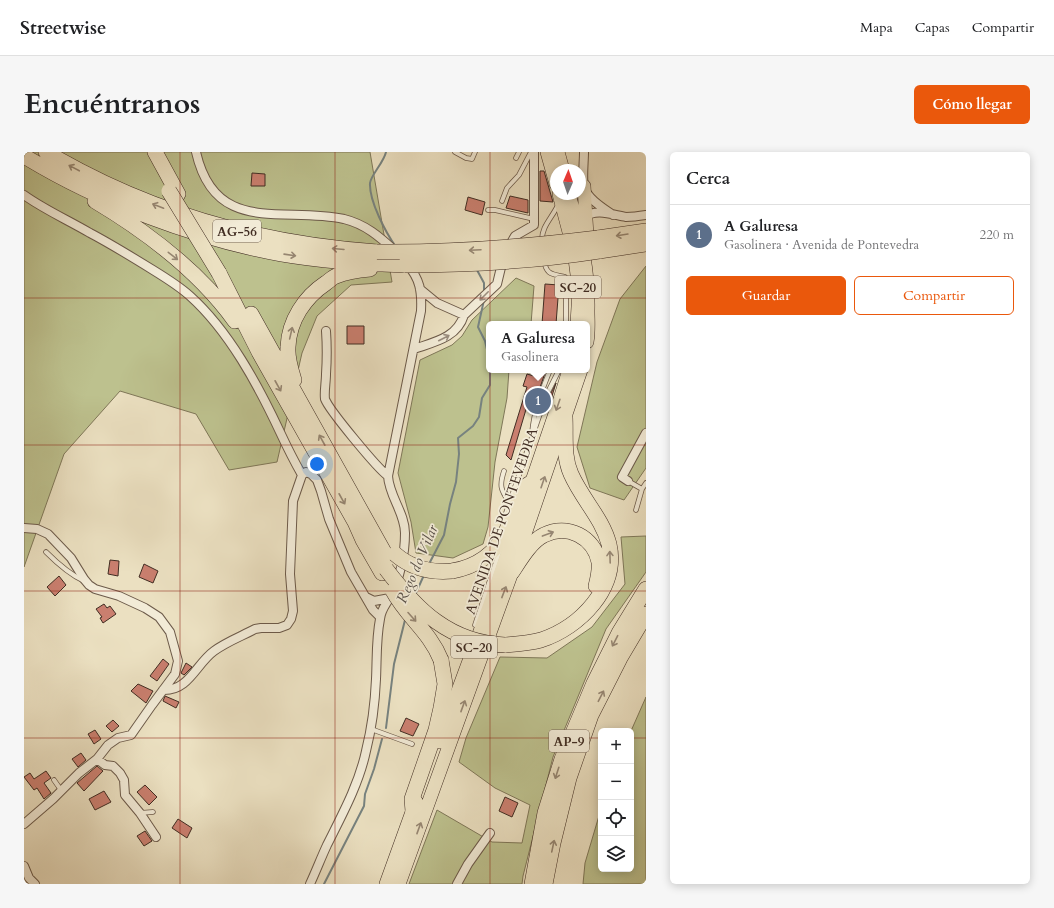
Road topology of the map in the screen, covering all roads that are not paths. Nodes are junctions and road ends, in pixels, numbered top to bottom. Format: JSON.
{"nodes":[{"id":1,"x":46,"y":152,"type":"edge"},
{"id":2,"x":147,"y":152,"type":"edge"},
{"id":3,"x":155,"y":152,"type":"edge"},
{"id":4,"x":196,"y":152,"type":"edge"},
{"id":5,"x":455,"y":152,"type":"edge"},
{"id":6,"x":475,"y":152,"type":"edge"},
{"id":7,"x":519,"y":152,"type":"edge"},
{"id":8,"x":533,"y":152,"type":"edge"},
{"id":9,"x":547,"y":152,"type":"edge"},
{"id":10,"x":558,"y":152,"type":"edge"},
{"id":11,"x":584,"y":152,"type":"edge"},
{"id":12,"x":24,"y":156,"type":"edge"},
{"id":13,"x":516,"y":158,"type":"dead end"},
{"id":14,"x":550,"y":164,"type":"edge"},
{"id":15,"x":561,"y":164,"type":"edge"},
{"id":16,"x":584,"y":164,"type":"edge"},
{"id":17,"x":57,"y":176,"type":"junction"},
{"id":18,"x":586,"y":190,"type":"edge"},
{"id":19,"x":174,"y":192,"type":"junction"},
{"id":20,"x":24,"y":196,"type":"edge"},
{"id":21,"x":560,"y":200,"type":"edge"},
{"id":22,"x":564,"y":200,"type":"edge"},
{"id":23,"x":584,"y":200,"type":"edge"},
{"id":24,"x":502,"y":201,"type":"dead end"},
{"id":25,"x":488,"y":210,"type":"dead end"},
{"id":26,"x":613,"y":215,"type":"junction"},
{"id":27,"x":646,"y":215,"type":"edge"},
{"id":28,"x":585,"y":217,"type":"junction"},
{"id":29,"x":534,"y":219,"type":"junction"},
{"id":30,"x":646,"y":231,"type":"edge"},
{"id":31,"x":646,"y":244,"type":"edge"},
{"id":32,"x":598,"y":245,"type":"junction"},
{"id":33,"x":579,"y":249,"type":"junction"},
{"id":34,"x":388,"y":266,"type":"junction"},
{"id":35,"x":587,"y":269,"type":"junction"},
{"id":36,"x":222,"y":272,"type":"junction"},
{"id":37,"x":420,"y":288,"type":"junction"},
{"id":38,"x":437,"y":302,"type":"junction"},
{"id":39,"x":421,"y":311,"type":"junction"},
{"id":40,"x":464,"y":315,"type":"junction"},
{"id":41,"x":566,"y":321,"type":"edge"},
{"id":42,"x":577,"y":321,"type":"edge"},
{"id":43,"x":588,"y":321,"type":"edge"},
{"id":44,"x":326,"y":331,"type":"dead end"},
{"id":45,"x":414,"y":349,"type":"junction"},
{"id":46,"x":259,"y":352,"type":"junction"},
{"id":47,"x":549,"y":373,"type":"edge"},
{"id":48,"x":558,"y":373,"type":"edge"},
{"id":49,"x":568,"y":373,"type":"edge"},
{"id":50,"x":580,"y":373,"type":"edge"},
{"id":51,"x":299,"y":399,"type":"junction"},
{"id":52,"x":565,"y":417,"type":"junction"},
{"id":53,"x":646,"y":433,"type":"edge"},
{"id":54,"x":532,"y":438,"type":"junction"},
{"id":55,"x":504,"y":472,"type":"dead end"},
{"id":56,"x":302,"y":475,"type":"junction"},
{"id":57,"x":388,"y":476,"type":"junction"},
{"id":58,"x":628,"y":481,"type":"joint"},
{"id":59,"x":532,"y":482,"type":"junction"},
{"id":60,"x":646,"y":483,"type":"edge"},
{"id":61,"x":642,"y":488,"type":"junction"},
{"id":62,"x":509,"y":502,"type":"junction"},
{"id":63,"x":636,"y":510,"type":"dead end"},
{"id":64,"x":361,"y":523,"type":"junction"},
{"id":65,"x":24,"y":528,"type":"edge"},
{"id":66,"x":502,"y":539,"type":"junction"},
{"id":67,"x":46,"y":552,"type":"dead end"},
{"id":68,"x":388,"y":565,"type":"junction"},
{"id":69,"x":512,"y":572,"type":"junction"},
{"id":70,"x":86,"y":582,"type":"junction"},
{"id":71,"x":646,"y":589,"type":"edge"},
{"id":72,"x":365,"y":597,"type":"junction"},
{"id":73,"x":390,"y":598,"type":"junction"},
{"id":74,"x":646,"y":614,"type":"edge"},
{"id":75,"x":380,"y":617,"type":"junction"},
{"id":76,"x":474,"y":630,"type":"dead end"},
{"id":77,"x":471,"y":638,"type":"dead end"},
{"id":78,"x":505,"y":641,"type":"junction"},
{"id":79,"x":469,"y":645,"type":"dead end"},
{"id":80,"x":464,"y":659,"type":"dead end"},
{"id":81,"x":163,"y":690,"type":"junction"},
{"id":82,"x":370,"y":729,"type":"junction"},
{"id":83,"x":436,"y":730,"type":"junction"},
{"id":84,"x":412,"y":744,"type":"dead end"},
{"id":85,"x":97,"y":759,"type":"junction"},
{"id":86,"x":54,"y":780,"type":"dead end"},
{"id":87,"x":61,"y":790,"type":"junction"},
{"id":88,"x":413,"y":811,"type":"junction"},
{"id":89,"x":153,"y":812,"type":"dead end"},
{"id":90,"x":140,"y":813,"type":"junction"},
{"id":91,"x":24,"y":824,"type":"edge"},
{"id":92,"x":490,"y":833,"type":"dead end"},
{"id":93,"x":156,"y":837,"type":"dead end"},
{"id":94,"x":24,"y":866,"type":"edge"},
{"id":95,"x":35,"y":884,"type":"edge"},
{"id":96,"x":310,"y":884,"type":"edge"},
{"id":97,"x":386,"y":884,"type":"edge"},
{"id":98,"x":399,"y":884,"type":"edge"},
{"id":99,"x":457,"y":884,"type":"edge"},
{"id":100,"x":532,"y":884,"type":"edge"},
{"id":101,"x":545,"y":884,"type":"edge"}],
"edges":[{"from":32,"to":1,"type":"highway","number":"AG-56","one_way":true,"bridge":true},
{"from":2,"to":19,"type":"highway"},
{"from":3,"to":19,"type":"highway"},
{"from":4,"to":37,"type":"street"},
{"from":5,"to":6,"type":"lane"},
{"from":7,"to":13,"type":"lane"},
{"from":8,"to":24,"type":"lane"},
{"from":8,"to":29,"type":"street"},
{"from":9,"to":14,"type":"highway"},
{"from":10,"to":15,"type":"highway"},
{"from":11,"to":16,"type":"street"},
{"from":12,"to":17,"type":"highway","number":"AG-56"},
{"from":17,"to":34,"type":"highway","number":"AG-56","one_way":true},
{"from":17,"to":46,"type":"highway","one_way":true},
{"from":18,"to":26,"type":"street"},
{"from":19,"to":36,"type":"highway","bridge":true},
{"from":20,"to":56,"type":"street"},
{"from":21,"to":41,"type":"lane"},
{"from":22,"to":33,"type":"highway","number":"SC-20"},
{"from":23,"to":28,"type":"highway"},
{"from":25,"to":29,"type":"lane"},
{"from":26,"to":27,"type":"street"},
{"from":26,"to":28,"type":"street"},
{"from":28,"to":35,"type":"highway"},
{"from":29,"to":40,"type":"street","one_way":true},
{"from":30,"to":32,"type":"highway","number":"AG-56","one_way":true},
{"from":31,"to":32,"type":"highway","number":"AG-56"},
{"from":32,"to":34,"type":"highway","number":"AG-56","bridge":true},
{"from":33,"to":35,"type":"highway","number":"SC-20"},
{"from":33,"to":42,"type":"highway","number":"SC-20"},
{"from":51,"to":34,"type":"highway","one_way":true},
{"from":35,"to":43,"type":"highway","number":"SC-20"},
{"from":36,"to":46,"type":"highway"},
{"from":36,"to":51,"type":"highway"},
{"from":37,"to":38,"type":"street"},
{"from":37,"to":39,"type":"street"},
{"from":38,"to":39,"type":"street"},
{"from":38,"to":40,"type":"street"},
{"from":39,"to":45,"type":"street"},
{"from":45,"to":40,"type":"street","one_way":true},
{"from":44,"to":57,"type":"street"},
{"from":45,"to":57,"type":"street"},
{"from":46,"to":64,"type":"highway","one_way":true},
{"from":47,"to":54,"type":"lane"},
{"from":48,"to":54,"type":"lane"},
{"from":49,"to":59,"type":"highway","name":"AVENIDA DE PONTEVEDRA","number":"SC-20","one_way":true},
{"from":50,"to":52,"type":"highway","name":"AVENIDA DE PONTEVEDRA","number":"SC-20"},
{"from":64,"to":51,"type":"highway","one_way":true},
{"from":69,"to":52,"type":"highway","name":"AVENIDA DE PONTEVEDRA","number":"SC-20","one_way":true},
{"from":78,"to":52,"type":"highway","one_way":true},
{"from":53,"to":58,"type":"street"},
{"from":54,"to":62,"type":"lane"},
{"from":55,"to":62,"type":"lane"},
{"from":56,"to":72,"type":"street"},
{"from":56,"to":81,"type":"street"},
{"from":57,"to":73,"type":"street"},
{"from":58,"to":61,"type":"lane"},
{"from":59,"to":66,"type":"highway"},
{"from":59,"to":88,"type":"highway","name":"AVENIDA DE PONTEVEDRA","number":"SC-20"},
{"from":60,"to":61,"type":"lane"},
{"from":61,"to":63,"type":"lane"},
{"from":62,"to":66,"type":"lane"},
{"from":64,"to":68,"type":"highway"},
{"from":64,"to":68,"type":"highway"},
{"from":65,"to":70,"type":"street"},
{"from":66,"to":68,"type":"highway","bridge":true},
{"from":66,"to":76,"type":"lane"},
{"from":67,"to":70,"type":"lane"},
{"from":68,"to":78,"type":"highway"},
{"from":68,"to":83,"type":"highway","one_way":true,"bridge":true},
{"from":69,"to":78,"type":"highway","one_way":true},
{"from":98,"to":69,"type":"highway","name":"AVENIDA DE PONTEVEDRA","number":"SC-20","one_way":true},
{"from":70,"to":81,"type":"street"},
{"from":71,"to":100,"type":"highway","number":"AP-9","one_way":true},
{"from":72,"to":73,"type":"street"},
{"from":72,"to":75,"type":"street"},
{"from":73,"to":75,"type":"street"},
{"from":101,"to":74,"type":"highway","number":"AP-9","one_way":true},
{"from":75,"to":82,"type":"street"},
{"from":77,"to":79,"type":"lane"},
{"from":80,"to":83,"type":"lane"},
{"from":81,"to":85,"type":"street"},
{"from":82,"to":84,"type":"lane"},
{"from":82,"to":96,"type":"street"},
{"from":83,"to":88,"type":"highway"},
{"from":85,"to":87,"type":"street"},
{"from":85,"to":90,"type":"street"},
{"from":86,"to":87,"type":"lane"},
{"from":87,"to":91,"type":"street"},
{"from":88,"to":97,"type":"highway","name":"AVENIDA DE PONTEVEDRA","number":"SC-20"},
{"from":89,"to":90,"type":"lane"},
{"from":90,"to":93,"type":"street"},
{"from":92,"to":99,"type":"street"},
{"from":94,"to":95,"type":"street"}]}
